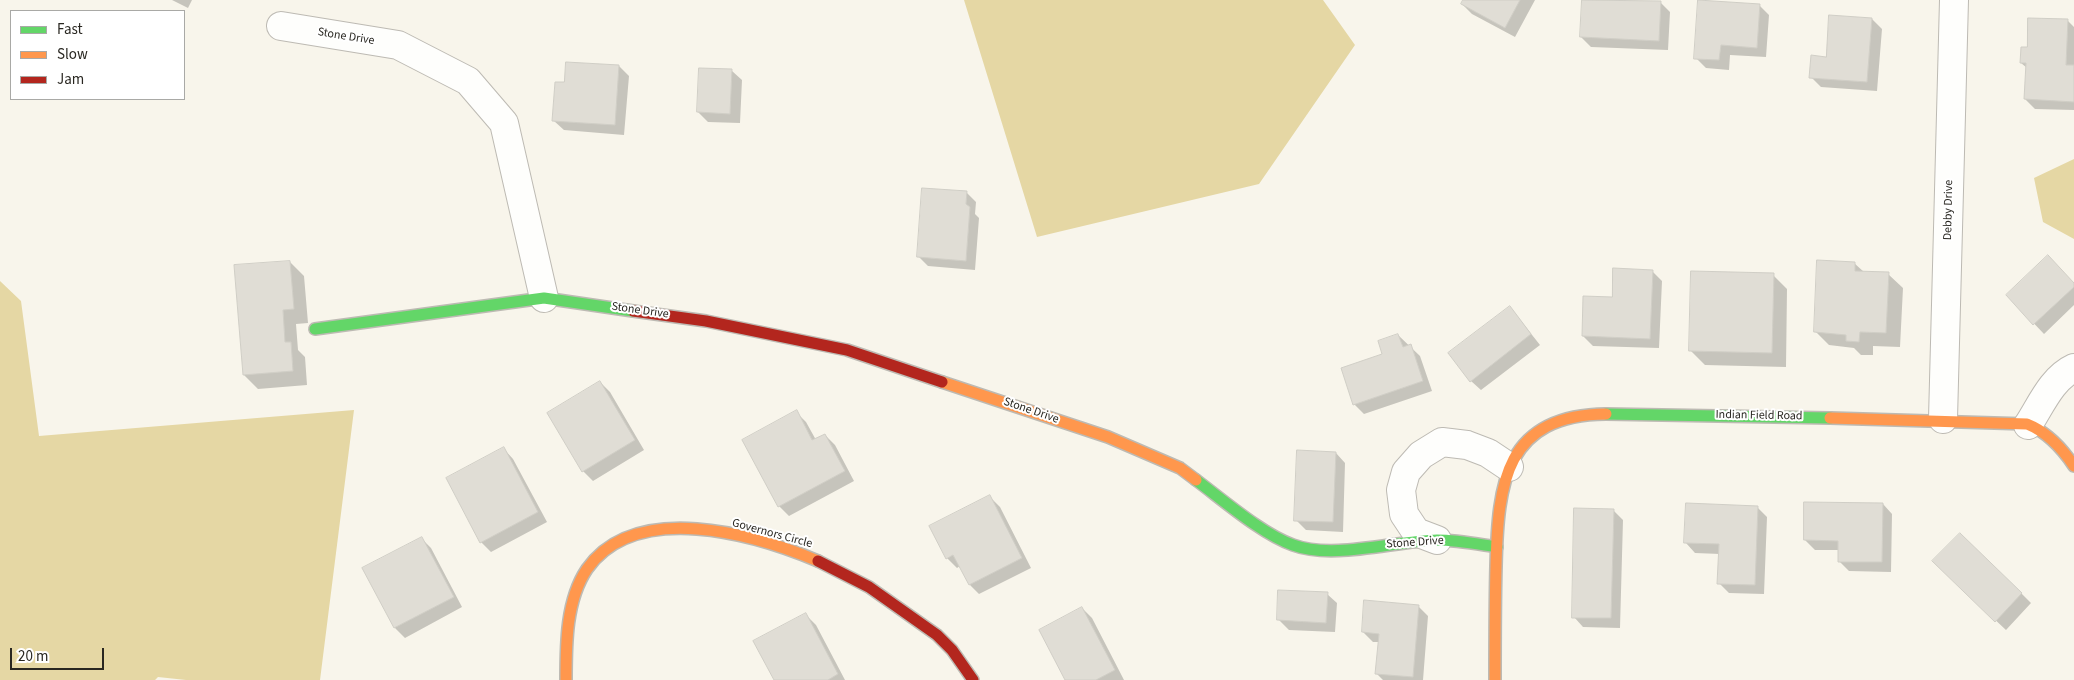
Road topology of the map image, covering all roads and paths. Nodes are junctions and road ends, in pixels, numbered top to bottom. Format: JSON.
{"nodes":[{"id":1,"x":1954,"y":0,"type":"edge"},
{"id":2,"x":281,"y":26,"type":"dead end"},
{"id":3,"x":544,"y":298,"type":"junction"},
{"id":4,"x":315,"y":329,"type":"dead end"},
{"id":5,"x":2074,"y":368,"type":"edge"},
{"id":6,"x":1943,"y":419,"type":"junction"},
{"id":7,"x":2028,"y":425,"type":"junction"},
{"id":8,"x":1510,"y":466,"type":"junction"},
{"id":9,"x":2074,"y":466,"type":"edge"},
{"id":10,"x":1437,"y":540,"type":"junction"},
{"id":11,"x":1497,"y":547,"type":"junction"},
{"id":12,"x":566,"y":680,"type":"edge"},
{"id":13,"x":973,"y":680,"type":"edge"},
{"id":14,"x":1495,"y":680,"type":"edge"}],
"edges":[{"from":1,"to":6,"type":"street","name":"Debby Drive"},
{"from":2,"to":3,"type":"street","name":"Stone Drive"},
{"from":3,"to":4,"type":"street","name":"Stone Drive"},
{"from":3,"to":10,"type":"street","name":"Stone Drive"},
{"from":5,"to":7,"type":"street"},
{"from":6,"to":7,"type":"street","name":"Indian Field Road"},
{"from":6,"to":8,"type":"street","name":"Indian Field Road"},
{"from":7,"to":9,"type":"street","name":"Indian Field Road"},
{"from":8,"to":10,"type":"street"},
{"from":8,"to":11,"type":"street","name":"Indian Field Road"},
{"from":10,"to":11,"type":"street","name":"Stone Drive"},
{"from":11,"to":14,"type":"street","name":"Indian Field Road"},
{"from":12,"to":13,"type":"street","name":"Governors Circle"}]}
